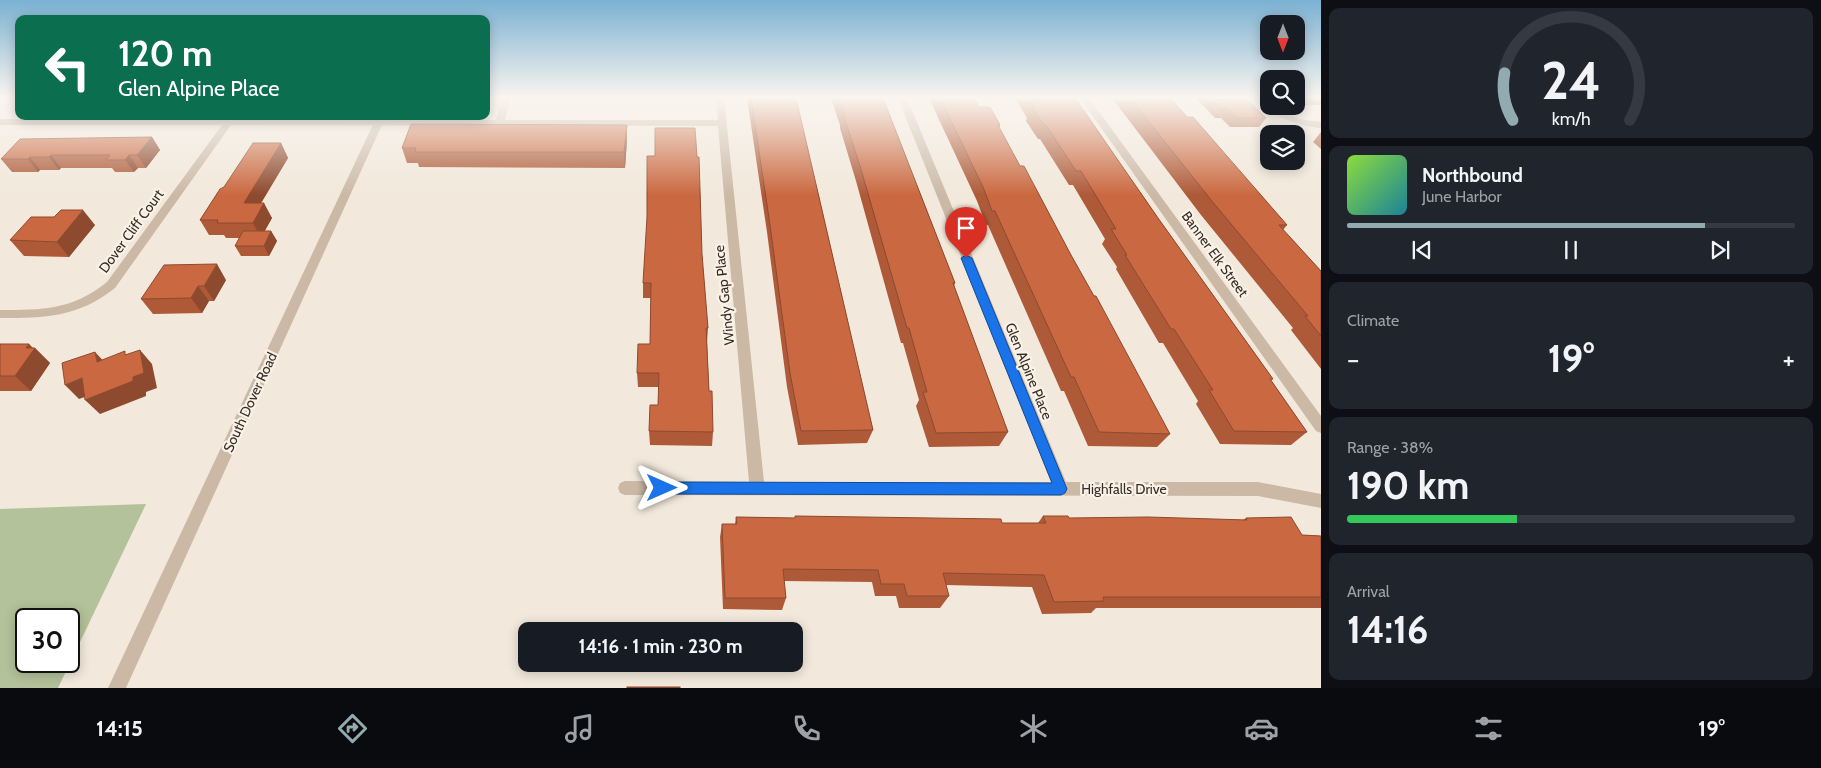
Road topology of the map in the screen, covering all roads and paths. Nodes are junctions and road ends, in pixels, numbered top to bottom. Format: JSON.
{"nodes":[{"id":1,"x":223,"y":130,"type":"edge"},
{"id":2,"x":376,"y":130,"type":"edge"},
{"id":3,"x":723,"y":130,"type":"edge"},
{"id":4,"x":915,"y":130,"type":"edge"},
{"id":5,"x":1107,"y":130,"type":"edge"},
{"id":6,"x":0,"y":314,"type":"edge"},
{"id":7,"x":1321,"y":427,"type":"edge"},
{"id":8,"x":625,"y":488,"type":"dead end"},
{"id":9,"x":757,"y":488,"type":"junction"},
{"id":10,"x":1061,"y":489,"type":"junction"},
{"id":11,"x":1321,"y":501,"type":"edge"},
{"id":12,"x":117,"y":688,"type":"edge"}],
"edges":[{"from":1,"to":6,"type":"street","name":"Dover Cliff Court"},
{"from":2,"to":12,"type":"street","name":"South Dover Road"},
{"from":3,"to":9,"type":"street","name":"Windy Gap Place"},
{"from":4,"to":10,"type":"street","name":"Glen Alpine Place"},
{"from":5,"to":7,"type":"street","name":"Banner Elk Street"},
{"from":8,"to":9,"type":"street","name":"Highfalls Drive"},
{"from":9,"to":10,"type":"street","name":"Highfalls Drive"},
{"from":10,"to":11,"type":"street","name":"Highfalls Drive"}]}
